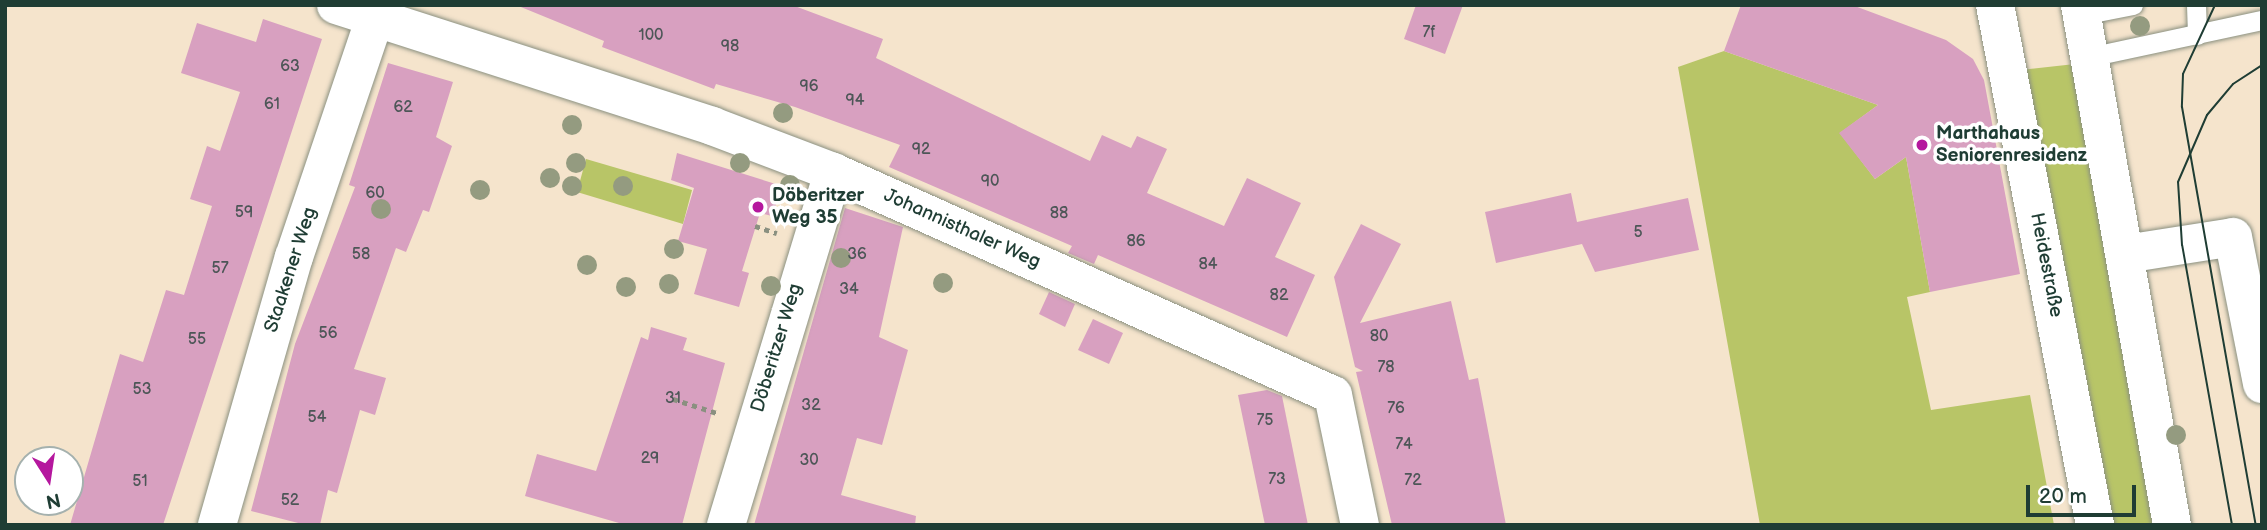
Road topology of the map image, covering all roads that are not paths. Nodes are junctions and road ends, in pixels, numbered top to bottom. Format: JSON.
{"nodes":[{"id":1,"x":336,"y":5,"type":"edge"},
{"id":2,"x":1996,"y":5,"type":"edge"},
{"id":3,"x":2133,"y":5,"type":"edge"},
{"id":4,"x":2196,"y":5,"type":"edge"},
{"id":5,"x":2081,"y":10,"type":"edge"},
{"id":6,"x":375,"y":18,"type":"junction"},
{"id":7,"x":2262,"y":20,"type":"edge"},
{"id":8,"x":2197,"y":35,"type":"junction"},
{"id":9,"x":2089,"y":57,"type":"junction"},
{"id":10,"x":833,"y":172,"type":"junction"},
{"id":11,"x":2125,"y":254,"type":"junction"},
{"id":12,"x":2262,"y":384,"type":"edge"},
{"id":13,"x":217,"y":525,"type":"edge"},
{"id":14,"x":726,"y":525,"type":"edge"},
{"id":15,"x":1360,"y":525,"type":"edge"},
{"id":16,"x":2095,"y":525,"type":"edge"},
{"id":17,"x":2172,"y":525,"type":"edge"}],
"edges":[{"from":1,"to":6,"type":"street","name":"Johannisthaler Weg"},
{"from":2,"to":16,"type":"street","name":"Heidestraße"},
{"from":3,"to":5,"type":"lane"},
{"from":4,"to":8,"type":"lane"},
{"from":5,"to":9,"type":"street"},
{"from":6,"to":10,"type":"street","name":"Johannisthaler Weg"},
{"from":6,"to":13,"type":"street","name":"Staakener Weg"},
{"from":7,"to":8,"type":"lane"},
{"from":8,"to":9,"type":"lane"},
{"from":9,"to":11,"type":"street"},
{"from":10,"to":14,"type":"street","name":"Döberitzer Weg"},
{"from":10,"to":15,"type":"street","name":"Johannisthaler Weg"},
{"from":11,"to":12,"type":"street"},
{"from":11,"to":17,"type":"street"}]}
